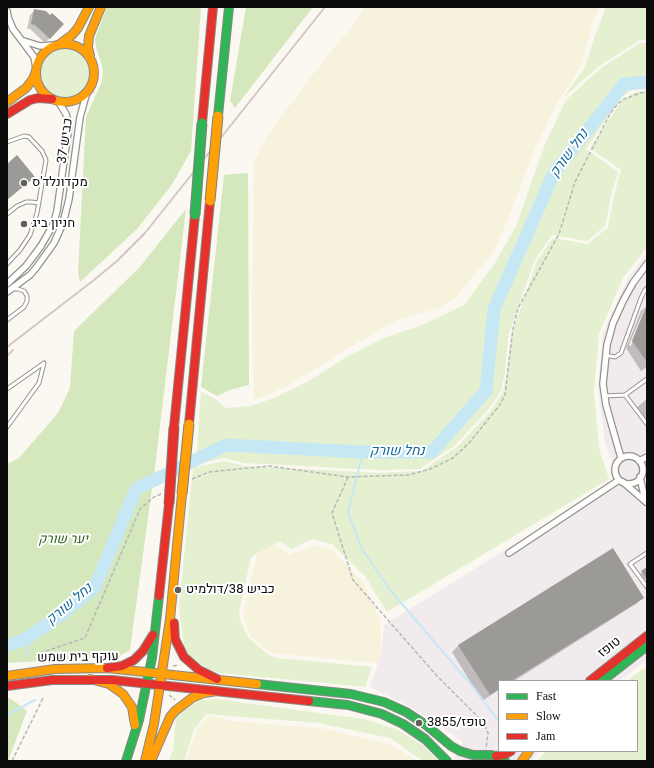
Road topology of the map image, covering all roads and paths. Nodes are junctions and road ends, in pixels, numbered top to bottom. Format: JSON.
{"nodes":[{"id":1,"x":89,"y":7,"type":"edge"},
{"id":2,"x":100,"y":7,"type":"edge"},
{"id":3,"x":213,"y":7,"type":"edge"},
{"id":4,"x":229,"y":7,"type":"edge"},
{"id":5,"x":7,"y":11,"type":"edge"},
{"id":6,"x":21,"y":39,"type":"junction"},
{"id":7,"x":57,"y":45,"type":"junction"},
{"id":8,"x":91,"y":58,"type":"junction"},
{"id":9,"x":36,"y":69,"type":"junction"},
{"id":10,"x":87,"y":92,"type":"junction"},
{"id":11,"x":647,"y":92,"type":"edge"},
{"id":12,"x":55,"y":100,"type":"junction"},
{"id":13,"x":7,"y":102,"type":"edge"},
{"id":14,"x":7,"y":114,"type":"edge"},
{"id":15,"x":7,"y":142,"type":"edge"},
{"id":16,"x":39,"y":204,"type":"junction"},
{"id":17,"x":7,"y":214,"type":"edge"},
{"id":18,"x":7,"y":264,"type":"edge"},
{"id":19,"x":647,"y":264,"type":"edge"},
{"id":20,"x":647,"y":288,"type":"edge"},
{"id":21,"x":8,"y":289,"type":"edge"},
{"id":22,"x":7,"y":320,"type":"edge"},
{"id":23,"x":605,"y":355,"type":"junction"},
{"id":24,"x":647,"y":380,"type":"edge"},
{"id":25,"x":7,"y":389,"type":"edge"},
{"id":26,"x":625,"y":395,"type":"junction"},
{"id":27,"x":605,"y":396,"type":"junction"},
{"id":28,"x":647,"y":424,"type":"edge"},
{"id":29,"x":7,"y":427,"type":"edge"},
{"id":30,"x":647,"y":457,"type":"edge"},
{"id":31,"x":621,"y":458,"type":"junction"},
{"id":32,"x":639,"y":461,"type":"junction"},
{"id":33,"x":640,"y":477,"type":"junction"},
{"id":34,"x":621,"y":481,"type":"junction"},
{"id":35,"x":646,"y":503,"type":"edge"},
{"id":36,"x":509,"y":553,"type":"dead end"},
{"id":37,"x":647,"y":553,"type":"edge"},
{"id":38,"x":647,"y":587,"type":"edge"},
{"id":39,"x":172,"y":602,"type":"junction"},
{"id":40,"x":156,"y":626,"type":"junction"},
{"id":41,"x":647,"y":636,"type":"edge"},
{"id":42,"x":647,"y":646,"type":"edge"},
{"id":43,"x":107,"y":668,"type":"junction"},
{"id":44,"x":150,"y":672,"type":"junction"},
{"id":45,"x":162,"y":673,"type":"junction"},
{"id":46,"x":7,"y":676,"type":"edge"},
{"id":47,"x":90,"y":679,"type":"junction"},
{"id":48,"x":217,"y":679,"type":"junction"},
{"id":49,"x":591,"y":680,"type":"edge"},
{"id":50,"x":603,"y":680,"type":"edge"},
{"id":51,"x":148,"y":684,"type":"junction"},
{"id":52,"x":160,"y":685,"type":"junction"},
{"id":53,"x":7,"y":686,"type":"edge"},
{"id":54,"x":217,"y":691,"type":"junction"},
{"id":55,"x":43,"y":698,"type":"dead end"},
{"id":56,"x":133,"y":739,"type":"junction"},
{"id":57,"x":509,"y":752,"type":"edge"},
{"id":58,"x":528,"y":752,"type":"edge"},
{"id":59,"x":484,"y":754,"type":"junction"},
{"id":60,"x":496,"y":756,"type":"junction"},
{"id":61,"x":12,"y":761,"type":"edge"},
{"id":62,"x":126,"y":761,"type":"edge"},
{"id":63,"x":145,"y":761,"type":"edge"},
{"id":64,"x":151,"y":761,"type":"edge"},
{"id":65,"x":447,"y":761,"type":"edge"},
{"id":66,"x":467,"y":761,"type":"edge"},
{"id":67,"x":505,"y":761,"type":"edge"},
{"id":68,"x":522,"y":761,"type":"edge"}],
"edges":[{"from":1,"to":7,"type":"main road"},
{"from":2,"to":8,"type":"main road"},
{"from":3,"to":40,"type":"main road","bridge":true},
{"from":4,"to":39,"type":"main road","bridge":true},
{"from":5,"to":6,"type":"street"},
{"from":6,"to":7,"type":"street"},
{"from":6,"to":9,"type":"street"},
{"from":7,"to":8,"type":"main road"},
{"from":7,"to":9,"type":"main road"},
{"from":8,"to":10,"type":"main road"},
{"from":9,"to":12,"type":"main road"},
{"from":9,"to":13,"type":"main road"},
{"from":10,"to":12,"type":"main road"},
{"from":10,"to":21,"type":"street","name":"כביש 37"},
{"from":11,"to":59,"type":"path"},
{"from":12,"to":14,"type":"main road"},
{"from":12,"to":21,"type":"street","name":"כביש 37"},
{"from":15,"to":16,"type":"lane"},
{"from":16,"to":17,"type":"lane"},
{"from":16,"to":18,"type":"lane"},
{"from":19,"to":23,"type":"street"},
{"from":20,"to":23,"type":"lane"},
{"from":21,"to":22,"type":"lane"},
{"from":23,"to":27,"type":"street"},
{"from":24,"to":26,"type":"lane"},
{"from":25,"to":29,"type":"lane"},
{"from":26,"to":27,"type":"lane"},
{"from":26,"to":28,"type":"lane"},
{"from":27,"to":31,"type":"street"},
{"from":30,"to":32,"type":"street"},
{"from":31,"to":32,"type":"street"},
{"from":31,"to":34,"type":"street"},
{"from":32,"to":33,"type":"street"},
{"from":33,"to":34,"type":"street"},
{"from":33,"to":35,"type":"street"},
{"from":34,"to":35,"type":"street"},
{"from":34,"to":36,"type":"street"},
{"from":37,"to":38,"type":"lane"},
{"from":39,"to":45,"type":"main road"},
{"from":39,"to":48,"type":"main road"},
{"from":40,"to":43,"type":"main road"},
{"from":40,"to":44,"type":"main road"},
{"from":41,"to":49,"type":"main road","name":"טופז"},
{"from":42,"to":50,"type":"main road","name":"טופז"},
{"from":43,"to":44,"type":"main road","name":"עוקף בית שמש"},
{"from":43,"to":46,"type":"main road","name":"עוקף בית שמש"},
{"from":44,"to":45,"type":"main road","name":"עוקף בית שמש"},
{"from":44,"to":51,"type":"main road"},
{"from":45,"to":48,"type":"main road","name":"עוקף בית שמש"},
{"from":45,"to":52,"type":"main road"},
{"from":47,"to":51,"type":"main road","name":"עוקף בית שמש"},
{"from":47,"to":53,"type":"main road","name":"עוקף בית שמש"},
{"from":47,"to":56,"type":"main road"},
{"from":48,"to":59,"type":"main road","name":"עוקף בית שמש"},
{"from":51,"to":52,"type":"main road","name":"עוקף בית שמש"},
{"from":51,"to":56,"type":"main road"},
{"from":52,"to":54,"type":"main road","name":"עוקף בית שמש"},
{"from":52,"to":63,"type":"main road"},
{"from":54,"to":64,"type":"main road"},
{"from":54,"to":65,"type":"main road","name":"עוקף בית שמש"},
{"from":55,"to":61,"type":"path"},
{"from":56,"to":62,"type":"main road"},
{"from":57,"to":60,"type":"main road"},
{"from":58,"to":68,"type":"main road"},
{"from":59,"to":60,"type":"main road","name":"עוקף בית שמש"},
{"from":59,"to":66,"type":"main road"},
{"from":60,"to":67,"type":"main road"}]}
